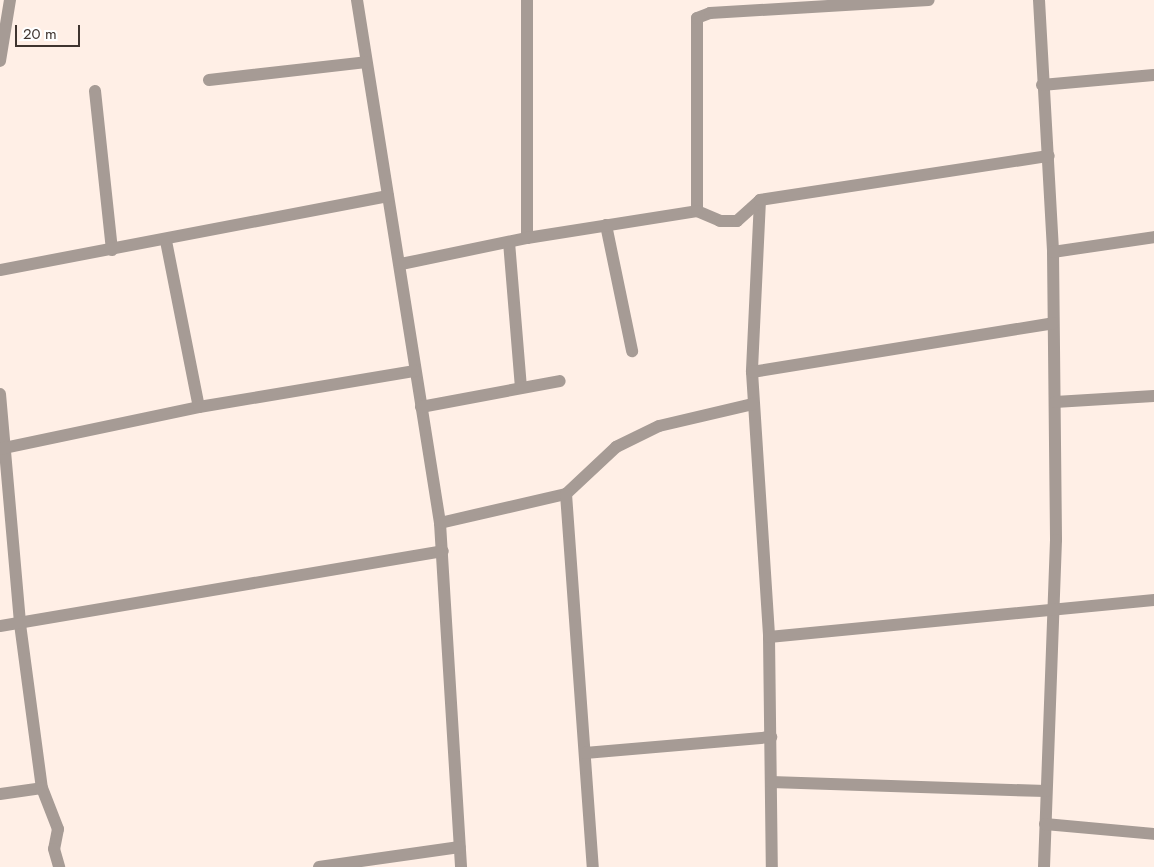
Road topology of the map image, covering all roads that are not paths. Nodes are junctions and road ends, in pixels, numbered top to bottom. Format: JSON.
{"nodes":[{"id":1,"x":10,"y":0,"type":"edge"},
{"id":2,"x":356,"y":0,"type":"edge"},
{"id":3,"x":527,"y":0,"type":"edge"},
{"id":4,"x":929,"y":0,"type":"edge"},
{"id":5,"x":1039,"y":0,"type":"edge"},
{"id":6,"x":0,"y":61,"type":"edge"},
{"id":7,"x":366,"y":62,"type":"junction"},
{"id":8,"x":1154,"y":75,"type":"edge"},
{"id":9,"x":209,"y":80,"type":"dead end"},
{"id":10,"x":1042,"y":85,"type":"junction"},
{"id":11,"x":95,"y":91,"type":"dead end"},
{"id":12,"x":1049,"y":156,"type":"junction"},
{"id":13,"x":388,"y":196,"type":"junction"},
{"id":14,"x":760,"y":200,"type":"junction"},
{"id":15,"x":697,"y":211,"type":"junction"},
{"id":16,"x":606,"y":225,"type":"junction"},
{"id":17,"x":1154,"y":237,"type":"edge"},
{"id":18,"x":527,"y":238,"type":"junction"},
{"id":19,"x":166,"y":241,"type":"junction"},
{"id":20,"x":509,"y":242,"type":"junction"},
{"id":21,"x":112,"y":250,"type":"junction"},
{"id":22,"x":1053,"y":252,"type":"junction"},
{"id":23,"x":401,"y":264,"type":"junction"},
{"id":24,"x":0,"y":270,"type":"edge"},
{"id":25,"x":1053,"y":323,"type":"junction"},
{"id":26,"x":632,"y":351,"type":"dead end"},
{"id":27,"x":415,"y":371,"type":"junction"},
{"id":28,"x":752,"y":372,"type":"junction"},
{"id":29,"x":560,"y":381,"type":"dead end"},
{"id":30,"x":521,"y":388,"type":"junction"},
{"id":31,"x":0,"y":394,"type":"edge"},
{"id":32,"x":1154,"y":396,"type":"edge"},
{"id":33,"x":1055,"y":402,"type":"junction"},
{"id":34,"x":753,"y":404,"type":"junction"},
{"id":35,"x":199,"y":407,"type":"junction"},
{"id":36,"x":421,"y":407,"type":"junction"},
{"id":37,"x":2,"y":448,"type":"edge"},
{"id":38,"x":566,"y":494,"type":"junction"},
{"id":39,"x":440,"y":522,"type":"junction"},
{"id":40,"x":443,"y":551,"type":"junction"},
{"id":41,"x":1154,"y":600,"type":"edge"},
{"id":42,"x":1054,"y":608,"type":"junction"},
{"id":43,"x":20,"y":624,"type":"junction"},
{"id":44,"x":0,"y":626,"type":"edge"},
{"id":45,"x":769,"y":637,"type":"junction"},
{"id":46,"x":770,"y":737,"type":"junction"},
{"id":47,"x":585,"y":753,"type":"junction"},
{"id":48,"x":771,"y":782,"type":"junction"},
{"id":49,"x":42,"y":788,"type":"junction"},
{"id":50,"x":1046,"y":791,"type":"junction"},
{"id":51,"x":0,"y":794,"type":"edge"},
{"id":52,"x":1045,"y":824,"type":"junction"},
{"id":53,"x":1154,"y":834,"type":"edge"},
{"id":54,"x":460,"y":847,"type":"junction"},
{"id":55,"x":59,"y":867,"type":"edge"},
{"id":56,"x":319,"y":867,"type":"edge"},
{"id":57,"x":461,"y":867,"type":"edge"},
{"id":58,"x":593,"y":867,"type":"edge"},
{"id":59,"x":772,"y":867,"type":"edge"},
{"id":60,"x":1044,"y":867,"type":"edge"}],
"edges":[{"from":1,"to":6,"type":"street"},
{"from":2,"to":7,"type":"street"},
{"from":3,"to":18,"type":"street"},
{"from":4,"to":15,"type":"street"},
{"from":5,"to":10,"type":"street"},
{"from":7,"to":9,"type":"street"},
{"from":7,"to":13,"type":"street"},
{"from":8,"to":10,"type":"street"},
{"from":10,"to":12,"type":"street"},
{"from":11,"to":21,"type":"street"},
{"from":12,"to":14,"type":"street"},
{"from":12,"to":22,"type":"street"},
{"from":13,"to":19,"type":"street"},
{"from":13,"to":23,"type":"street"},
{"from":14,"to":15,"type":"street"},
{"from":14,"to":28,"type":"street"},
{"from":15,"to":16,"type":"street"},
{"from":16,"to":18,"type":"street"},
{"from":16,"to":26,"type":"street"},
{"from":17,"to":22,"type":"street"},
{"from":18,"to":20,"type":"street"},
{"from":19,"to":21,"type":"street"},
{"from":19,"to":35,"type":"street"},
{"from":20,"to":23,"type":"street"},
{"from":20,"to":30,"type":"street"},
{"from":21,"to":24,"type":"street"},
{"from":22,"to":25,"type":"street"},
{"from":23,"to":27,"type":"street"},
{"from":25,"to":28,"type":"street"},
{"from":25,"to":33,"type":"street"},
{"from":27,"to":35,"type":"street"},
{"from":27,"to":36,"type":"street"},
{"from":28,"to":34,"type":"street"},
{"from":29,"to":30,"type":"street"},
{"from":30,"to":36,"type":"street"},
{"from":31,"to":37,"type":"street"},
{"from":32,"to":33,"type":"street"},
{"from":33,"to":42,"type":"street"},
{"from":34,"to":38,"type":"street"},
{"from":34,"to":45,"type":"street"},
{"from":35,"to":37,"type":"street"},
{"from":36,"to":39,"type":"street"},
{"from":37,"to":43,"type":"street"},
{"from":38,"to":39,"type":"street"},
{"from":38,"to":47,"type":"street"},
{"from":39,"to":40,"type":"street"},
{"from":40,"to":43,"type":"street"},
{"from":40,"to":54,"type":"street"},
{"from":41,"to":42,"type":"street"},
{"from":42,"to":45,"type":"street"},
{"from":42,"to":50,"type":"street"},
{"from":43,"to":44,"type":"street"},
{"from":43,"to":49,"type":"street"},
{"from":45,"to":46,"type":"street"},
{"from":46,"to":47,"type":"street"},
{"from":46,"to":48,"type":"street"},
{"from":47,"to":58,"type":"street"},
{"from":48,"to":50,"type":"street"},
{"from":48,"to":59,"type":"street"},
{"from":49,"to":51,"type":"street"},
{"from":49,"to":55,"type":"street"},
{"from":50,"to":52,"type":"street"},
{"from":52,"to":53,"type":"street"},
{"from":52,"to":60,"type":"street"},
{"from":54,"to":56,"type":"street"},
{"from":54,"to":57,"type":"street"}]}
